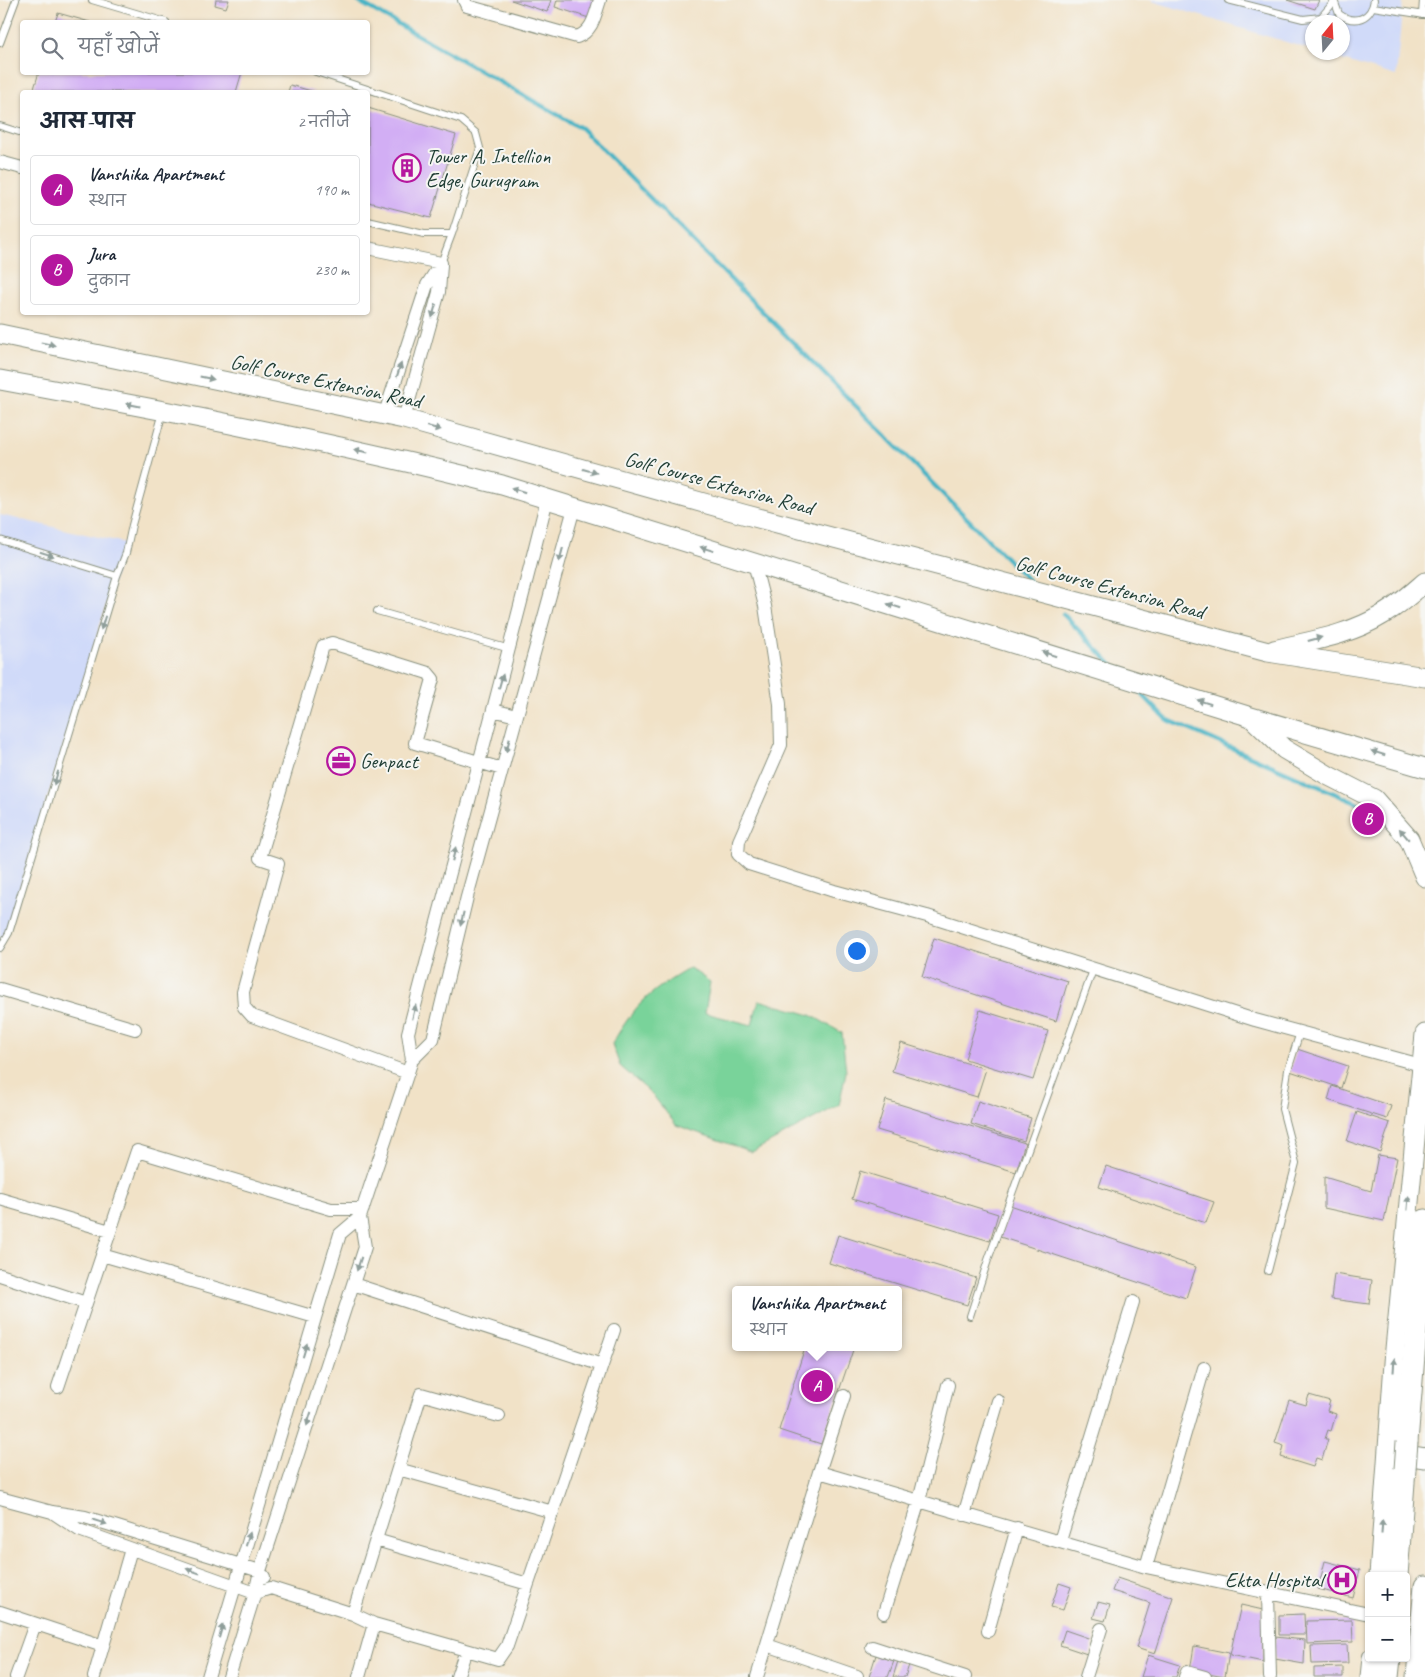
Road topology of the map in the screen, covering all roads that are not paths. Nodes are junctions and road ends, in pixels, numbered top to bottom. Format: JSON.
{"nodes":[{"id":1,"x":16,"y":0,"type":"edge"},
{"id":2,"x":92,"y":0,"type":"edge"},
{"id":3,"x":464,"y":0,"type":"edge"},
{"id":4,"x":600,"y":0,"type":"edge"},
{"id":5,"x":1228,"y":0,"type":"edge"},
{"id":6,"x":1423,"y":0,"type":"edge"},
{"id":7,"x":1334,"y":1,"type":"edge"},
{"id":8,"x":1374,"y":3,"type":"edge"},
{"id":9,"x":1423,"y":15,"type":"edge"},
{"id":10,"x":159,"y":20,"type":"edge"},
{"id":11,"x":0,"y":44,"type":"edge"},
{"id":12,"x":325,"y":75,"type":"edge"},
{"id":13,"x":0,"y":126,"type":"edge"},
{"id":14,"x":20,"y":132,"type":"edge"},
{"id":15,"x":0,"y":162,"type":"edge"},
{"id":16,"x":20,"y":167,"type":"edge"},
{"id":17,"x":370,"y":221,"type":"edge"},
{"id":18,"x":452,"y":234,"type":"junction"},
{"id":19,"x":370,"y":248,"type":"edge"},
{"id":20,"x":441,"y":263,"type":"junction"},
{"id":21,"x":0,"y":334,"type":"edge"},
{"id":22,"x":0,"y":380,"type":"edge"},
{"id":23,"x":164,"y":412,"type":"junction"},
{"id":24,"x":384,"y":416,"type":"junction"},
{"id":25,"x":404,"y":419,"type":"junction"},
{"id":26,"x":546,"y":499,"type":"junction"},
{"id":27,"x":574,"y":508,"type":"junction"},
{"id":28,"x":0,"y":540,"type":"edge"},
{"id":29,"x":754,"y":563,"type":"junction"},
{"id":30,"x":117,"y":576,"type":"junction"},
{"id":31,"x":1425,"y":582,"type":"edge"},
{"id":32,"x":377,"y":611,"type":"dead end"},
{"id":33,"x":510,"y":650,"type":"junction"},
{"id":34,"x":1268,"y":652,"type":"junction"},
{"id":35,"x":1425,"y":677,"type":"edge"},
{"id":36,"x":493,"y":710,"type":"junction"},
{"id":37,"x":516,"y":716,"type":"junction"},
{"id":38,"x":1251,"y":717,"type":"junction"},
{"id":39,"x":478,"y":761,"type":"junction"},
{"id":40,"x":1425,"y":768,"type":"edge"},
{"id":41,"x":502,"y":769,"type":"junction"},
{"id":42,"x":1425,"y":877,"type":"edge"},
{"id":43,"x":0,"y":948,"type":"edge"},
{"id":44,"x":1092,"y":970,"type":"junction"},
{"id":45,"x":0,"y":989,"type":"edge"},
{"id":46,"x":135,"y":1029,"type":"dead end"},
{"id":47,"x":1300,"y":1032,"type":"junction"},
{"id":48,"x":1425,"y":1034,"type":"edge"},
{"id":49,"x":412,"y":1060,"type":"junction"},
{"id":50,"x":1421,"y":1065,"type":"junction"},
{"id":51,"x":408,"y":1073,"type":"junction"},
{"id":52,"x":0,"y":1199,"type":"edge"},
{"id":53,"x":361,"y":1213,"type":"junction"},
{"id":54,"x":1425,"y":1220,"type":"edge"},
{"id":55,"x":110,"y":1231,"type":"junction"},
{"id":56,"x":102,"y":1255,"type":"junction"},
{"id":57,"x":1268,"y":1271,"type":"dead end"},
{"id":58,"x":0,"y":1275,"type":"edge"},
{"id":59,"x":353,"y":1284,"type":"junction"},
{"id":60,"x":1133,"y":1302,"type":"dead end"},
{"id":61,"x":86,"y":1303,"type":"junction"},
{"id":62,"x":970,"y":1316,"type":"dead end"},
{"id":63,"x":315,"y":1317,"type":"junction"},
{"id":64,"x":614,"y":1330,"type":"dead end"},
{"id":65,"x":602,"y":1365,"type":"junction"},
{"id":66,"x":1204,"y":1368,"type":"dead end"},
{"id":67,"x":948,"y":1385,"type":"dead end"},
{"id":68,"x":58,"y":1387,"type":"dead end"},
{"id":69,"x":844,"y":1396,"type":"dead end"},
{"id":70,"x":998,"y":1401,"type":"dead end"},
{"id":71,"x":499,"y":1416,"type":"dead end"},
{"id":72,"x":1388,"y":1452,"type":"junction"},
{"id":73,"x":1425,"y":1458,"type":"edge"},
{"id":74,"x":398,"y":1469,"type":"junction"},
{"id":75,"x":818,"y":1472,"type":"junction"},
{"id":76,"x":0,"y":1498,"type":"edge"},
{"id":77,"x":919,"y":1501,"type":"junction"},
{"id":78,"x":52,"y":1512,"type":"junction"},
{"id":79,"x":553,"y":1512,"type":"junction"},
{"id":80,"x":964,"y":1515,"type":"junction"},
{"id":81,"x":1017,"y":1528,"type":"junction"},
{"id":82,"x":376,"y":1540,"type":"junction"},
{"id":83,"x":1060,"y":1541,"type":"junction"},
{"id":84,"x":131,"y":1549,"type":"junction"},
{"id":85,"x":240,"y":1564,"type":"junction"},
{"id":86,"x":1146,"y":1567,"type":"junction"},
{"id":87,"x":260,"y":1570,"type":"junction"},
{"id":88,"x":1378,"y":1572,"type":"edge"},
{"id":89,"x":1397,"y":1572,"type":"edge"},
{"id":90,"x":528,"y":1584,"type":"junction"},
{"id":91,"x":234,"y":1586,"type":"junction"},
{"id":92,"x":1425,"y":1586,"type":"edge"},
{"id":93,"x":271,"y":1588,"type":"junction"},
{"id":94,"x":255,"y":1593,"type":"junction"},
{"id":95,"x":1268,"y":1593,"type":"junction"},
{"id":96,"x":0,"y":1612,"type":"edge"},
{"id":97,"x":884,"y":1613,"type":"dead end"},
{"id":98,"x":1365,"y":1613,"type":"edge"},
{"id":99,"x":353,"y":1614,"type":"junction"},
{"id":100,"x":35,"y":1624,"type":"junction"},
{"id":101,"x":374,"y":1624,"type":"junction"},
{"id":102,"x":1102,"y":1629,"type":"dead end"},
{"id":103,"x":988,"y":1631,"type":"dead end"},
{"id":104,"x":767,"y":1645,"type":"junction"},
{"id":105,"x":103,"y":1646,"type":"junction"},
{"id":106,"x":872,"y":1647,"type":"dead end"},
{"id":107,"x":466,"y":1650,"type":"junction"},
{"id":108,"x":1372,"y":1662,"type":"edge"},
{"id":109,"x":1390,"y":1662,"type":"edge"},
{"id":110,"x":857,"y":1676,"type":"edge"},
{"id":111,"x":16,"y":1677,"type":"edge"},
{"id":112,"x":94,"y":1677,"type":"edge"},
{"id":113,"x":208,"y":1677,"type":"edge"},
{"id":114,"x":229,"y":1677,"type":"edge"},
{"id":115,"x":359,"y":1677,"type":"edge"},
{"id":116,"x":457,"y":1677,"type":"edge"},
{"id":117,"x":757,"y":1677,"type":"edge"},
{"id":118,"x":965,"y":1677,"type":"edge"},
{"id":119,"x":1086,"y":1677,"type":"edge"},
{"id":120,"x":1185,"y":1677,"type":"edge"},
{"id":121,"x":1204,"y":1677,"type":"edge"},
{"id":122,"x":1270,"y":1677,"type":"edge"},
{"id":123,"x":1370,"y":1677,"type":"edge"},
{"id":124,"x":1388,"y":1677,"type":"edge"},
{"id":125,"x":1417,"y":1677,"type":"edge"}],
"edges":[{"from":1,"to":11,"type":"lane"},
{"from":2,"to":10,"type":"lane"},
{"from":3,"to":4,"type":"street"},
{"from":5,"to":7,"type":"lane"},
{"from":6,"to":9,"type":"lane"},
{"from":7,"to":8,"type":"lane"},
{"from":8,"to":9,"type":"lane"},
{"from":12,"to":18,"type":"lane"},
{"from":13,"to":14,"type":"lane"},
{"from":15,"to":16,"type":"street"},
{"from":17,"to":18,"type":"lane"},
{"from":18,"to":20,"type":"lane"},
{"from":19,"to":20,"type":"street"},
{"from":24,"to":20,"type":"street","one_way":true},
{"from":20,"to":25,"type":"street","one_way":true},
{"from":21,"to":24,"type":"main road","name":"Golf Course Extension Road","one_way":true},
{"from":23,"to":22,"type":"main road","one_way":true},
{"from":26,"to":23,"type":"main road","one_way":true},
{"from":23,"to":30,"type":"lane"},
{"from":24,"to":25,"type":"main road","name":"Golf Course Extension Road"},
{"from":25,"to":34,"type":"main road","name":"Golf Course Extension Road","one_way":true},
{"from":26,"to":27,"type":"main road"},
{"from":26,"to":33,"type":"street"},
{"from":29,"to":27,"type":"main road","one_way":true},
{"from":27,"to":37,"type":"street","one_way":true},
{"from":28,"to":30,"type":"lane","one_way":true},
{"from":38,"to":29,"type":"main road","one_way":true},
{"from":29,"to":44,"type":"street"},
{"from":30,"to":43,"type":"lane","one_way":true},
{"from":34,"to":31,"type":"main road","one_way":true},
{"from":32,"to":33,"type":"lane"},
{"from":36,"to":33,"type":"street","one_way":true},
{"from":34,"to":35,"type":"main road","name":"Golf Course Extension Road"},
{"from":36,"to":37,"type":"street"},
{"from":36,"to":39,"type":"street"},
{"from":37,"to":41,"type":"street","one_way":true},
{"from":40,"to":38,"type":"main road","one_way":true},
{"from":42,"to":38,"type":"main road","one_way":true},
{"from":39,"to":41,"type":"street"},
{"from":49,"to":39,"type":"street","one_way":true},
{"from":39,"to":51,"type":"street"},
{"from":41,"to":49,"type":"street","one_way":true},
{"from":44,"to":47,"type":"street"},
{"from":44,"to":62,"type":"lane"},
{"from":45,"to":46,"type":"street"},
{"from":47,"to":50,"type":"street"},
{"from":47,"to":57,"type":"lane"},
{"from":48,"to":50,"type":"main road"},
{"from":49,"to":51,"type":"street"},
{"from":72,"to":50,"type":"main road","one_way":true},
{"from":51,"to":53,"type":"street"},
{"from":52,"to":55,"type":"street"},
{"from":53,"to":55,"type":"street"},
{"from":53,"to":59,"type":"street","one_way":true},
{"from":53,"to":63,"type":"street"},
{"from":54,"to":89,"type":"highway","bridge":true},
{"from":55,"to":56,"type":"street"},
{"from":56,"to":61,"type":"street"},
{"from":56,"to":63,"type":"street"},
{"from":58,"to":61,"type":"street"},
{"from":59,"to":65,"type":"street"},
{"from":59,"to":87,"type":"street","one_way":true},
{"from":60,"to":83,"type":"street"},
{"from":61,"to":68,"type":"street"},
{"from":85,"to":63,"type":"street","one_way":true},
{"from":64,"to":65,"type":"street"},
{"from":65,"to":79,"type":"street"},
{"from":66,"to":86,"type":"street"},
{"from":67,"to":77,"type":"street"},
{"from":69,"to":75,"type":"street"},
{"from":70,"to":80,"type":"street"},
{"from":71,"to":74,"type":"street"},
{"from":72,"to":73,"type":"main road"},
{"from":88,"to":72,"type":"main road","one_way":true},
{"from":74,"to":79,"type":"street"},
{"from":74,"to":82,"type":"street"},
{"from":75,"to":77,"type":"street"},
{"from":75,"to":104,"type":"street"},
{"from":76,"to":78,"type":"street"},
{"from":77,"to":80,"type":"street"},
{"from":77,"to":97,"type":"street"},
{"from":78,"to":84,"type":"street"},
{"from":78,"to":85,"type":"street","one_way":true},
{"from":79,"to":90,"type":"street"},
{"from":80,"to":81,"type":"street"},
{"from":81,"to":83,"type":"street"},
{"from":81,"to":103,"type":"street"},
{"from":82,"to":90,"type":"street"},
{"from":82,"to":99,"type":"street"},
{"from":83,"to":86,"type":"street"},
{"from":91,"to":84,"type":"street","one_way":true},
{"from":84,"to":105,"type":"street"},
{"from":85,"to":87,"type":"street"},
{"from":85,"to":91,"type":"street"},
{"from":86,"to":95,"type":"street"},
{"from":87,"to":93,"type":"street"},
{"from":87,"to":94,"type":"street"},
{"from":90,"to":107,"type":"street"},
{"from":91,"to":94,"type":"street"},
{"from":113,"to":91,"type":"street","one_way":true},
{"from":92,"to":125,"type":"highway"},
{"from":93,"to":94,"type":"street"},
{"from":93,"to":99,"type":"street"},
{"from":94,"to":114,"type":"street"},
{"from":95,"to":98,"type":"street"},
{"from":95,"to":122,"type":"street"},
{"from":96,"to":100,"type":"street"},
{"from":99,"to":101,"type":"street"},
{"from":100,"to":105,"type":"street"},
{"from":100,"to":111,"type":"street"},
{"from":101,"to":107,"type":"street"},
{"from":101,"to":115,"type":"street"},
{"from":102,"to":119,"type":"street"},
{"from":104,"to":110,"type":"street"},
{"from":104,"to":117,"type":"street"},
{"from":105,"to":112,"type":"street"},
{"from":106,"to":118,"type":"street"},
{"from":107,"to":116,"type":"street"},
{"from":108,"to":123,"type":"main road"},
{"from":109,"to":124,"type":"highway"},
{"from":120,"to":121,"type":"street"}]}
